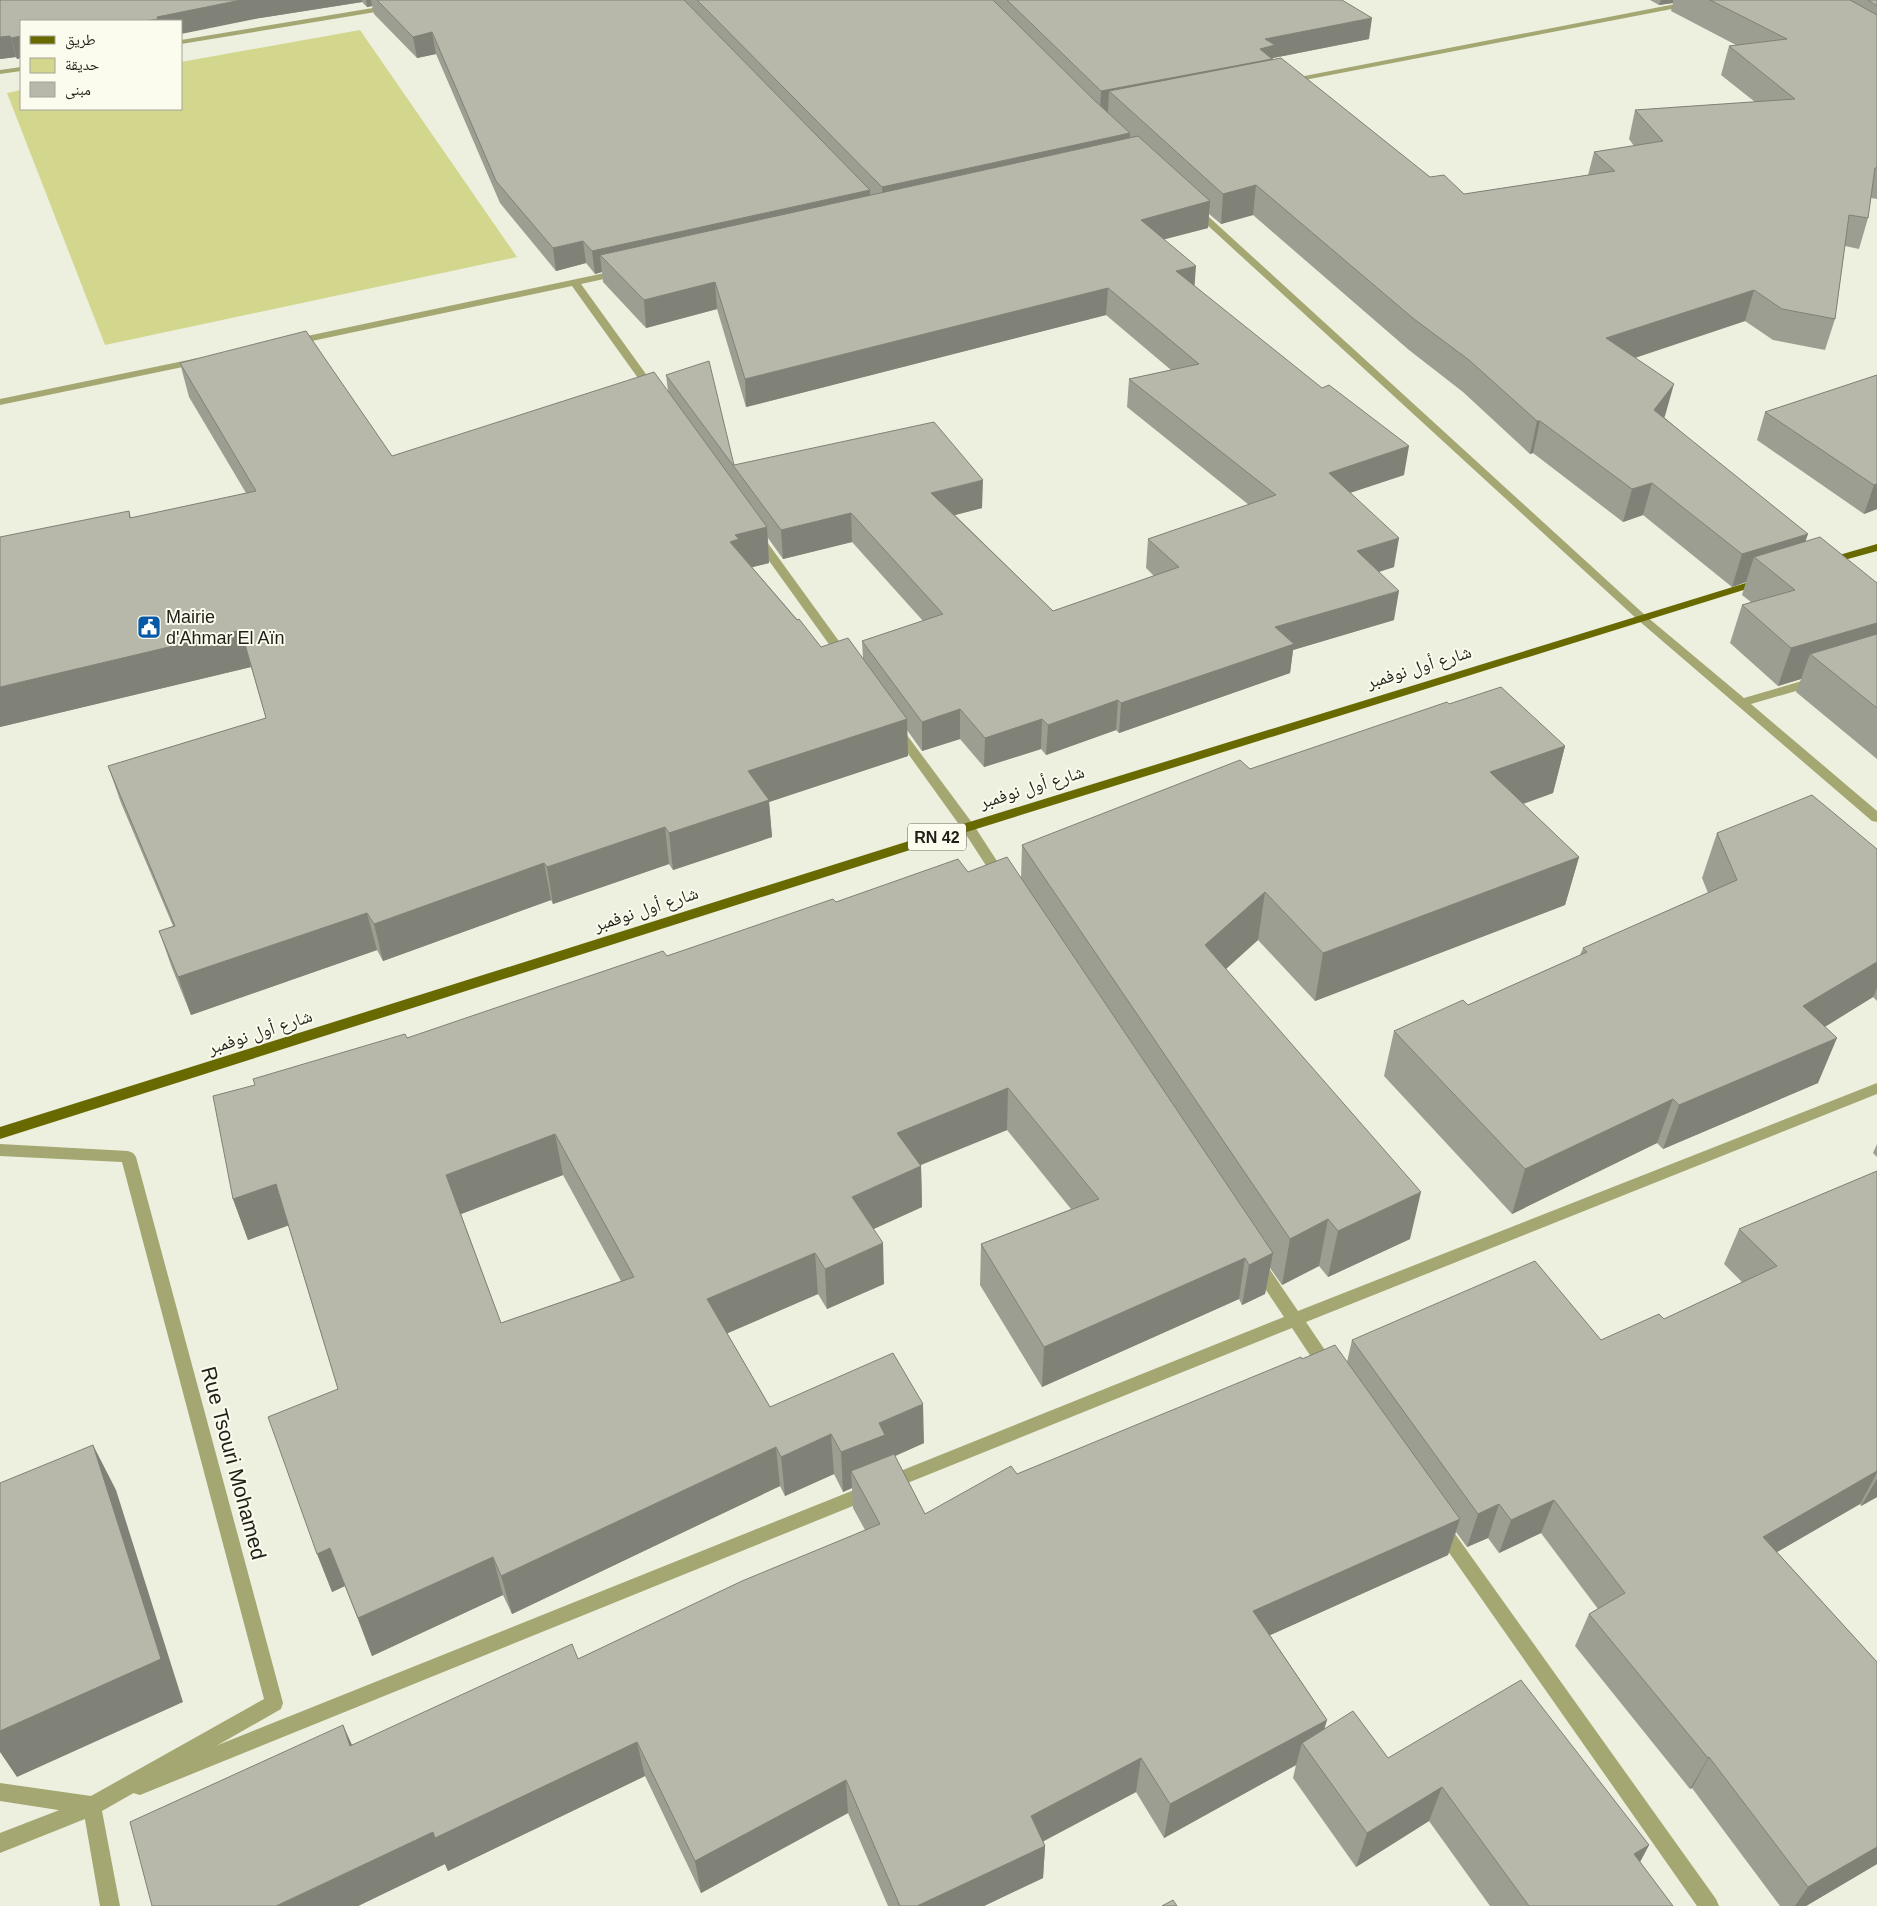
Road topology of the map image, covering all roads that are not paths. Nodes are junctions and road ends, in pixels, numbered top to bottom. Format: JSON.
{"nodes":[{"id":1,"x":1708,"y":0,"type":"edge"},
{"id":2,"x":405,"y":5,"type":"edge"},
{"id":3,"x":182,"y":42,"type":"edge"},
{"id":4,"x":20,"y":69,"type":"edge"},
{"id":5,"x":0,"y":72,"type":"edge"},
{"id":6,"x":1281,"y":83,"type":"edge"},
{"id":7,"x":1190,"y":204,"type":"edge"},
{"id":8,"x":632,"y":270,"type":"edge"},
{"id":9,"x":575,"y":284,"type":"junction"},
{"id":10,"x":283,"y":344,"type":"edge"},
{"id":11,"x":205,"y":360,"type":"edge"},
{"id":12,"x":0,"y":402,"type":"edge"},
{"id":13,"x":662,"y":403,"type":"edge"},
{"id":14,"x":748,"y":523,"type":"edge"},
{"id":15,"x":1877,"y":547,"type":"edge"},
{"id":16,"x":1811,"y":567,"type":"edge"},
{"id":17,"x":1774,"y":578,"type":"edge"},
{"id":18,"x":1642,"y":618,"type":"junction"},
{"id":19,"x":852,"y":667,"type":"edge"},
{"id":20,"x":1832,"y":676,"type":"edge"},
{"id":21,"x":1742,"y":703,"type":"junction"},
{"id":22,"x":892,"y":723,"type":"edge"},
{"id":23,"x":1877,"y":818,"type":"edge"},
{"id":24,"x":968,"y":827,"type":"junction"},
{"id":25,"x":1006,"y":885,"type":"edge"},
{"id":26,"x":1877,"y":1088,"type":"edge"},
{"id":27,"x":0,"y":1133,"type":"edge"},
{"id":28,"x":0,"y":1150,"type":"edge"},
{"id":29,"x":1250,"y":1254,"type":"edge"},
{"id":30,"x":1294,"y":1320,"type":"junction"},
{"id":31,"x":1334,"y":1377,"type":"edge"},
{"id":32,"x":1432,"y":1515,"type":"edge"},
{"id":33,"x":0,"y":1792,"type":"edge"},
{"id":34,"x":92,"y":1806,"type":"junction"},
{"id":35,"x":0,"y":1843,"type":"edge"},
{"id":36,"x":110,"y":1906,"type":"edge"},
{"id":37,"x":1709,"y":1906,"type":"edge"}],
"edges":[{"from":1,"to":6,"type":"street"},
{"from":2,"to":3,"type":"street"},
{"from":4,"to":5,"type":"street"},
{"from":7,"to":18,"type":"street"},
{"from":8,"to":9,"type":"street"},
{"from":9,"to":10,"type":"street"},
{"from":9,"to":13,"type":"street"},
{"from":11,"to":12,"type":"street"},
{"from":14,"to":19,"type":"street"},
{"from":15,"to":16,"type":"main road"},
{"from":17,"to":18,"type":"main road","name":"شارع أول نوفمبر","number":"RN 42"},
{"from":18,"to":21,"type":"street"},
{"from":18,"to":24,"type":"main road","name":"شارع أول نوفمبر","number":"RN 42"},
{"from":20,"to":21,"type":"street"},
{"from":21,"to":23,"type":"street"},
{"from":22,"to":24,"type":"street"},
{"from":24,"to":25,"type":"street"},
{"from":24,"to":27,"type":"main road","name":"شارع أول نوفمبر","number":"RN 42"},
{"from":26,"to":30,"type":"street"},
{"from":28,"to":34,"type":"street","name":"Rue Tsouri Mohamed"},
{"from":29,"to":30,"type":"street"},
{"from":30,"to":31,"type":"street"},
{"from":30,"to":34,"type":"street"},
{"from":32,"to":37,"type":"street"},
{"from":33,"to":34,"type":"street"},
{"from":34,"to":35,"type":"street"},
{"from":34,"to":36,"type":"street"}]}
